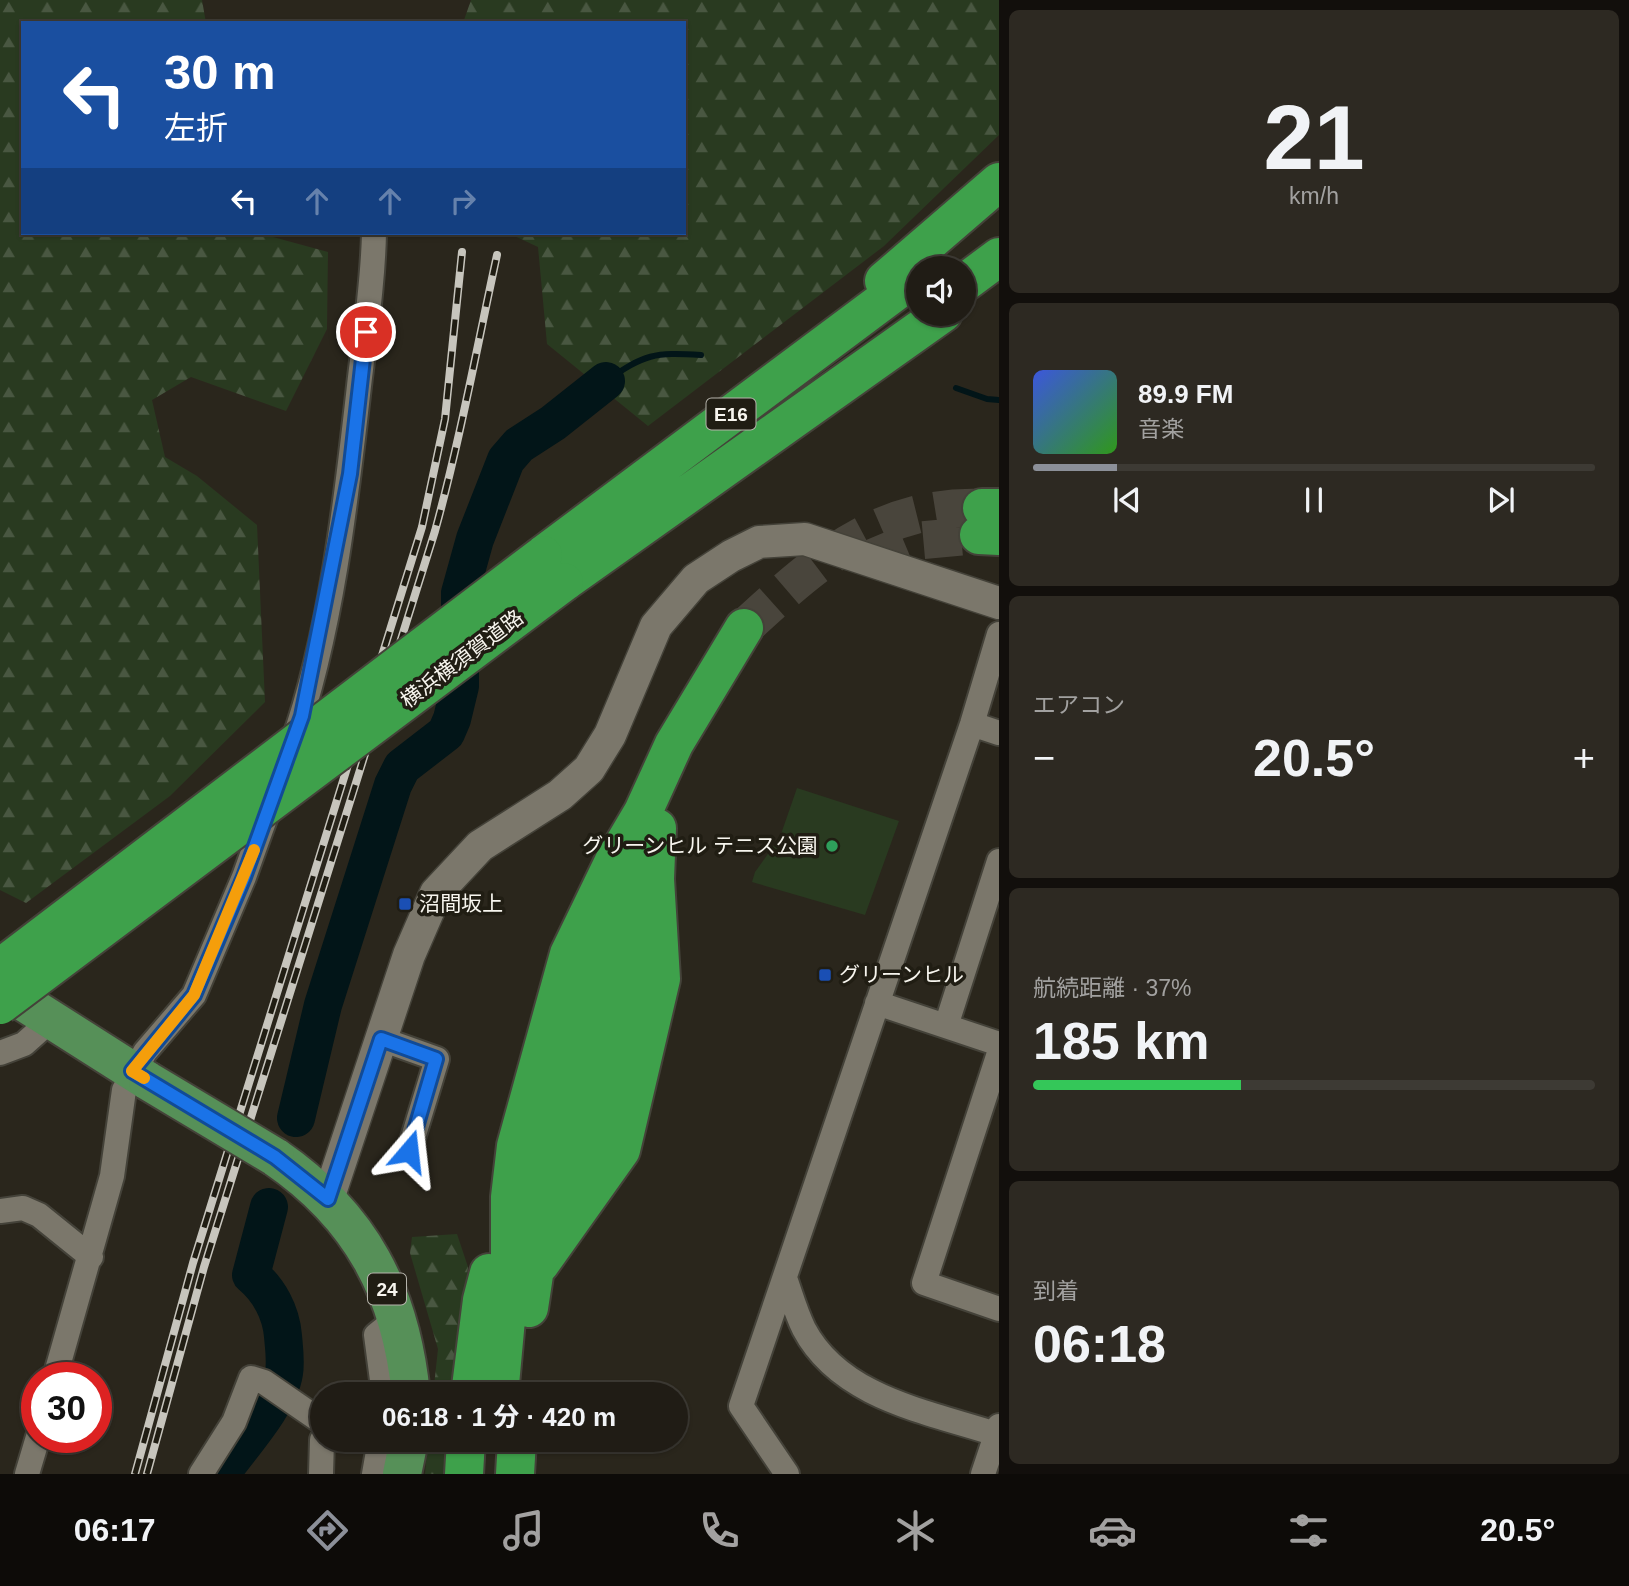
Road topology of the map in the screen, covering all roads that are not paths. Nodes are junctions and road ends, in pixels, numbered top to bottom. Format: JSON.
{"nodes":[{"id":1,"x":999,"y":182,"type":"edge"},
{"id":2,"x":999,"y":214,"type":"edge"},
{"id":3,"x":374,"y":235,"type":"edge"},
{"id":4,"x":943,"y":256,"type":"edge"},
{"id":5,"x":999,"y":257,"type":"edge"},
{"id":6,"x":976,"y":274,"type":"edge"},
{"id":7,"x":999,"y":278,"type":"edge"},
{"id":8,"x":906,"y":284,"type":"edge"},
{"id":9,"x":976,"y":292,"type":"edge"},
{"id":10,"x":906,"y":325,"type":"edge"},
{"id":11,"x":923,"y":326,"type":"edge"},
{"id":12,"x":707,"y":432,"type":"junction"},
{"id":13,"x":554,"y":569,"type":"junction"},
{"id":14,"x":999,"y":603,"type":"edge"},
{"id":15,"x":999,"y":634,"type":"edge"},
{"id":16,"x":972,"y":724,"type":"junction"},
{"id":17,"x":999,"y":733,"type":"edge"},
{"id":18,"x":999,"y":861,"type":"edge"},
{"id":19,"x":636,"y":868,"type":"junction"},
{"id":20,"x":0,"y":968,"type":"edge"},
{"id":21,"x":0,"y":987,"type":"edge"},
{"id":22,"x":877,"y":1003,"type":"junction"},
{"id":23,"x":0,"y":1005,"type":"edge"},
{"id":24,"x":52,"y":1019,"type":"junction"},
{"id":25,"x":946,"y":1026,"type":"junction"},
{"id":26,"x":381,"y":1039,"type":"junction"},
{"id":27,"x":999,"y":1044,"type":"edge"},
{"id":28,"x":0,"y":1053,"type":"edge"},
{"id":29,"x":999,"y":1053,"type":"edge"},
{"id":30,"x":140,"y":1076,"type":"junction"},
{"id":31,"x":409,"y":1151,"type":"dead end"},
{"id":32,"x":510,"y":1197,"type":"junction"},
{"id":33,"x":328,"y":1199,"type":"junction"},
{"id":34,"x":0,"y":1211,"type":"edge"},
{"id":35,"x":91,"y":1257,"type":"junction"},
{"id":36,"x":537,"y":1258,"type":"junction"},
{"id":37,"x":785,"y":1278,"type":"junction"},
{"id":38,"x":999,"y":1308,"type":"edge"},
{"id":39,"x":397,"y":1318,"type":"junction"},
{"id":40,"x":60,"y":1362,"type":"edge"},
{"id":41,"x":382,"y":1382,"type":"edge"},
{"id":42,"x":410,"y":1382,"type":"edge"},
{"id":43,"x":472,"y":1382,"type":"edge"},
{"id":44,"x":500,"y":1382,"type":"edge"},
{"id":45,"x":522,"y":1382,"type":"edge"},
{"id":46,"x":310,"y":1413,"type":"edge"},
{"id":47,"x":998,"y":1432,"type":"edge"},
{"id":48,"x":322,"y":1452,"type":"edge"},
{"id":49,"x":378,"y":1452,"type":"edge"},
{"id":50,"x":407,"y":1452,"type":"edge"},
{"id":51,"x":465,"y":1452,"type":"edge"},
{"id":52,"x":497,"y":1452,"type":"edge"},
{"id":53,"x":516,"y":1452,"type":"edge"},
{"id":54,"x":33,"y":1453,"type":"edge"},
{"id":55,"x":27,"y":1474,"type":"edge"},
{"id":56,"x":201,"y":1474,"type":"edge"},
{"id":57,"x":321,"y":1474,"type":"edge"},
{"id":58,"x":374,"y":1474,"type":"edge"},
{"id":59,"x":402,"y":1474,"type":"edge"},
{"id":60,"x":464,"y":1474,"type":"edge"},
{"id":61,"x":496,"y":1474,"type":"edge"},
{"id":62,"x":515,"y":1474,"type":"edge"},
{"id":63,"x":787,"y":1474,"type":"edge"},
{"id":64,"x":983,"y":1474,"type":"edge"}],
"edges":[{"from":1,"to":12,"type":"highway"},
{"from":2,"to":4,"type":"highway"},
{"from":3,"to":30,"type":"street"},
{"from":5,"to":6,"type":"highway"},
{"from":7,"to":9,"type":"highway"},
{"from":8,"to":12,"type":"highway","name":"横浜横須賀道路","number":"E16"},
{"from":10,"to":13,"type":"highway","name":"横浜横須賀道路","number":"E16"},
{"from":11,"to":13,"type":"highway"},
{"from":12,"to":13,"type":"highway","name":"横浜横須賀道路","number":"E16"},
{"from":13,"to":20,"type":"highway","name":"横浜横須賀道路","number":"E16","bridge":true},
{"from":13,"to":23,"type":"highway","name":"横浜横須賀道路","number":"E16","bridge":true},
{"from":14,"to":26,"type":"street"},
{"from":15,"to":16,"type":"street"},
{"from":16,"to":17,"type":"street"},
{"from":16,"to":22,"type":"street"},
{"from":18,"to":25,"type":"street"},
{"from":19,"to":19,"type":"highway"},
{"from":19,"to":32,"type":"highway"},
{"from":19,"to":36,"type":"highway"},
{"from":19,"to":36,"type":"highway"},
{"from":19,"to":36,"type":"highway"},
{"from":21,"to":24,"type":"main road","number":"24"},
{"from":22,"to":25,"type":"street"},
{"from":22,"to":37,"type":"street"},
{"from":24,"to":28,"type":"street"},
{"from":24,"to":30,"type":"main road","number":"24"},
{"from":25,"to":27,"type":"street"},
{"from":26,"to":31,"type":"street"},
{"from":26,"to":33,"type":"street"},
{"from":29,"to":38,"type":"street"},
{"from":30,"to":33,"type":"main road","number":"24","bridge":true},
{"from":30,"to":35,"type":"street"},
{"from":32,"to":43,"type":"highway"},
{"from":32,"to":44,"type":"highway"},
{"from":33,"to":39,"type":"main road","number":"24"},
{"from":34,"to":35,"type":"street"},
{"from":35,"to":40,"type":"street"},
{"from":36,"to":45,"type":"highway"},
{"from":37,"to":47,"type":"street"},
{"from":37,"to":63,"type":"street"},
{"from":39,"to":41,"type":"street"},
{"from":39,"to":42,"type":"main road","number":"24"},
{"from":46,"to":56,"type":"street"},
{"from":47,"to":64,"type":"street"},
{"from":48,"to":57,"type":"street"},
{"from":49,"to":58,"type":"street"},
{"from":50,"to":59,"type":"main road"},
{"from":51,"to":60,"type":"highway"},
{"from":52,"to":61,"type":"highway"},
{"from":53,"to":62,"type":"highway"},
{"from":54,"to":55,"type":"street"}]}
